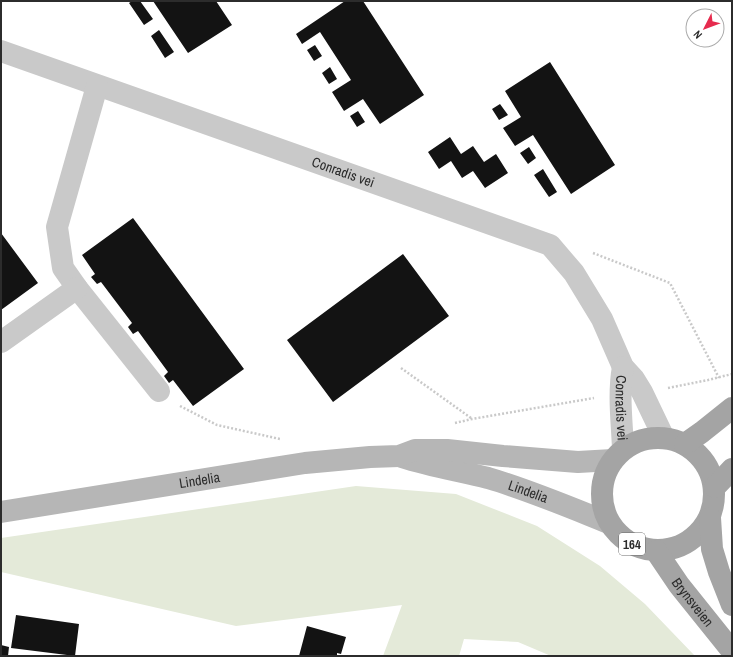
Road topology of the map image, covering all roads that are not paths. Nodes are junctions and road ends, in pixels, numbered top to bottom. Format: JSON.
{"nodes":[{"id":1,"x":1,"y":51,"type":"edge"},
{"id":2,"x":97,"y":86,"type":"junction"},
{"id":3,"x":77,"y":288,"type":"junction"},
{"id":4,"x":1,"y":342,"type":"edge"},
{"id":5,"x":623,"y":367,"type":"junction"},
{"id":6,"x":159,"y":391,"type":"road end"},
{"id":7,"x":732,"y":408,"type":"edge"},
{"id":8,"x":664,"y":438,"type":"junction"},
{"id":9,"x":685,"y":444,"type":"junction"},
{"id":10,"x":618,"y":454,"type":"junction"},
{"id":11,"x":399,"y":456,"type":"junction"},
{"id":12,"x":732,"y":469,"type":"edge"},
{"id":13,"x":715,"y":487,"type":"junction"},
{"id":14,"x":1,"y":512,"type":"edge"},
{"id":15,"x":710,"y":518,"type":"junction"},
{"id":16,"x":609,"y":523,"type":"junction"},
{"id":17,"x":656,"y":551,"type":"junction"},
{"id":18,"x":732,"y":606,"type":"edge"},
{"id":19,"x":732,"y":651,"type":"edge"}],
"edges":[{"from":1,"to":2,"type":"street","name":"Conradis vei"},
{"from":2,"to":3,"type":"street"},
{"from":2,"to":5,"type":"street","name":"Conradis vei"},
{"from":3,"to":4,"type":"street"},
{"from":3,"to":6,"type":"street"},
{"from":5,"to":8,"type":"street","name":"Conradis vei"},
{"from":5,"to":10,"type":"street","name":"Conradis vei"},
{"from":7,"to":9,"type":"main road"},
{"from":8,"to":9,"type":"main road","number":"164"},
{"from":8,"to":10,"type":"main road","number":"164"},
{"from":9,"to":13,"type":"main road","number":"164"},
{"from":10,"to":11,"type":"main road","name":"Lindelia"},
{"from":10,"to":16,"type":"main road","number":"164"},
{"from":11,"to":14,"type":"main road","name":"Lindelia"},
{"from":11,"to":16,"type":"main road","name":"Lindelia"},
{"from":12,"to":13,"type":"main road"},
{"from":13,"to":15,"type":"main road","number":"164"},
{"from":15,"to":17,"type":"main road","number":"164"},
{"from":15,"to":18,"type":"main road","name":"Brynsveien","number":"164"},
{"from":16,"to":17,"type":"main road","number":"164"},
{"from":17,"to":19,"type":"main road","name":"Brynsveien","number":"164"}]}
